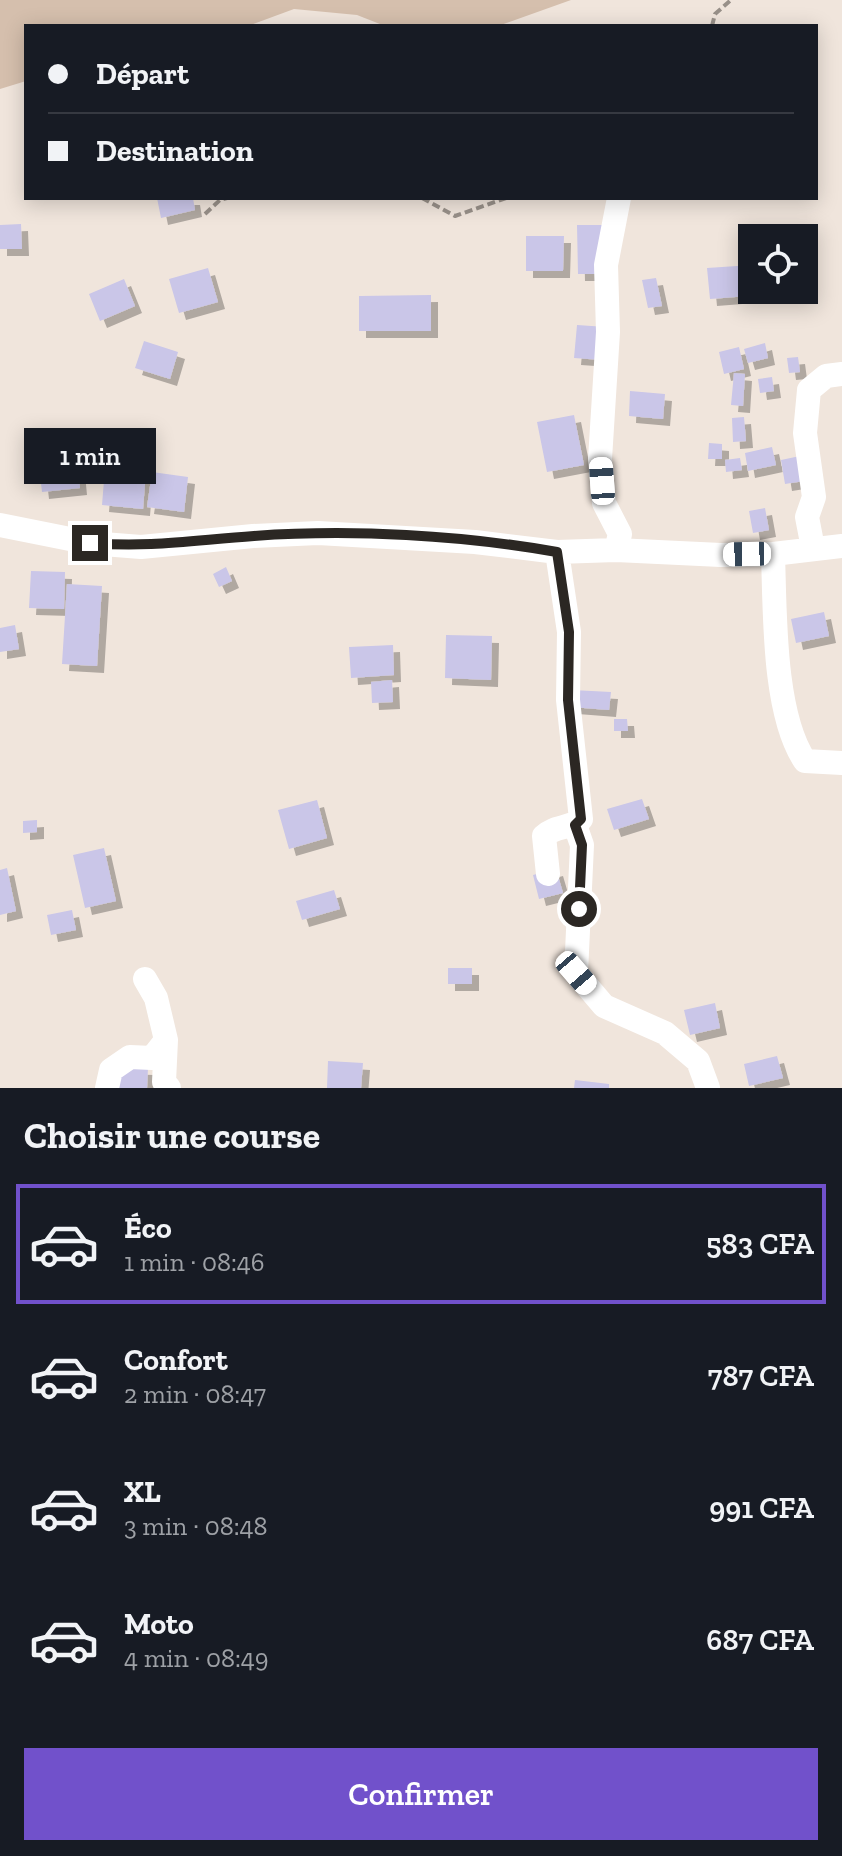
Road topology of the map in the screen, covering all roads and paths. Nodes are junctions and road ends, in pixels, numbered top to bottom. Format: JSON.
{"nodes":[{"id":1,"x":731,"y":0,"type":"edge"},
{"id":2,"x":712,"y":24,"type":"edge"},
{"id":3,"x":220,"y":200,"type":"edge"},
{"id":4,"x":426,"y":200,"type":"edge"},
{"id":5,"x":500,"y":200,"type":"edge"},
{"id":6,"x":619,"y":200,"type":"edge"},
{"id":7,"x":205,"y":214,"type":"dead end"},
{"id":8,"x":842,"y":374,"type":"edge"},
{"id":9,"x":0,"y":525,"type":"edge"},
{"id":10,"x":842,"y":546,"type":"edge"},
{"id":11,"x":813,"y":548,"type":"junction"},
{"id":12,"x":616,"y":550,"type":"junction"},
{"id":13,"x":557,"y":552,"type":"junction"},
{"id":14,"x":773,"y":554,"type":"junction"},
{"id":15,"x":842,"y":763,"type":"edge"},
{"id":16,"x":575,"y":825,"type":"junction"},
{"id":17,"x":548,"y":874,"type":"dead end"},
{"id":18,"x":145,"y":979,"type":"dead end"},
{"id":19,"x":166,"y":1040,"type":"junction"},
{"id":20,"x":107,"y":1088,"type":"edge"},
{"id":21,"x":169,"y":1088,"type":"edge"},
{"id":22,"x":708,"y":1088,"type":"edge"}],
"edges":[{"from":1,"to":2,"type":"path"},
{"from":3,"to":7,"type":"path"},
{"from":4,"to":5,"type":"path"},
{"from":6,"to":12,"type":"street"},
{"from":8,"to":11,"type":"street"},
{"from":9,"to":13,"type":"street"},
{"from":10,"to":11,"type":"street"},
{"from":11,"to":14,"type":"street"},
{"from":12,"to":13,"type":"street"},
{"from":12,"to":14,"type":"street"},
{"from":13,"to":16,"type":"street"},
{"from":14,"to":15,"type":"street"},
{"from":16,"to":17,"type":"street"},
{"from":16,"to":22,"type":"street"},
{"from":18,"to":19,"type":"street"},
{"from":19,"to":20,"type":"street"},
{"from":19,"to":21,"type":"street"}]}
